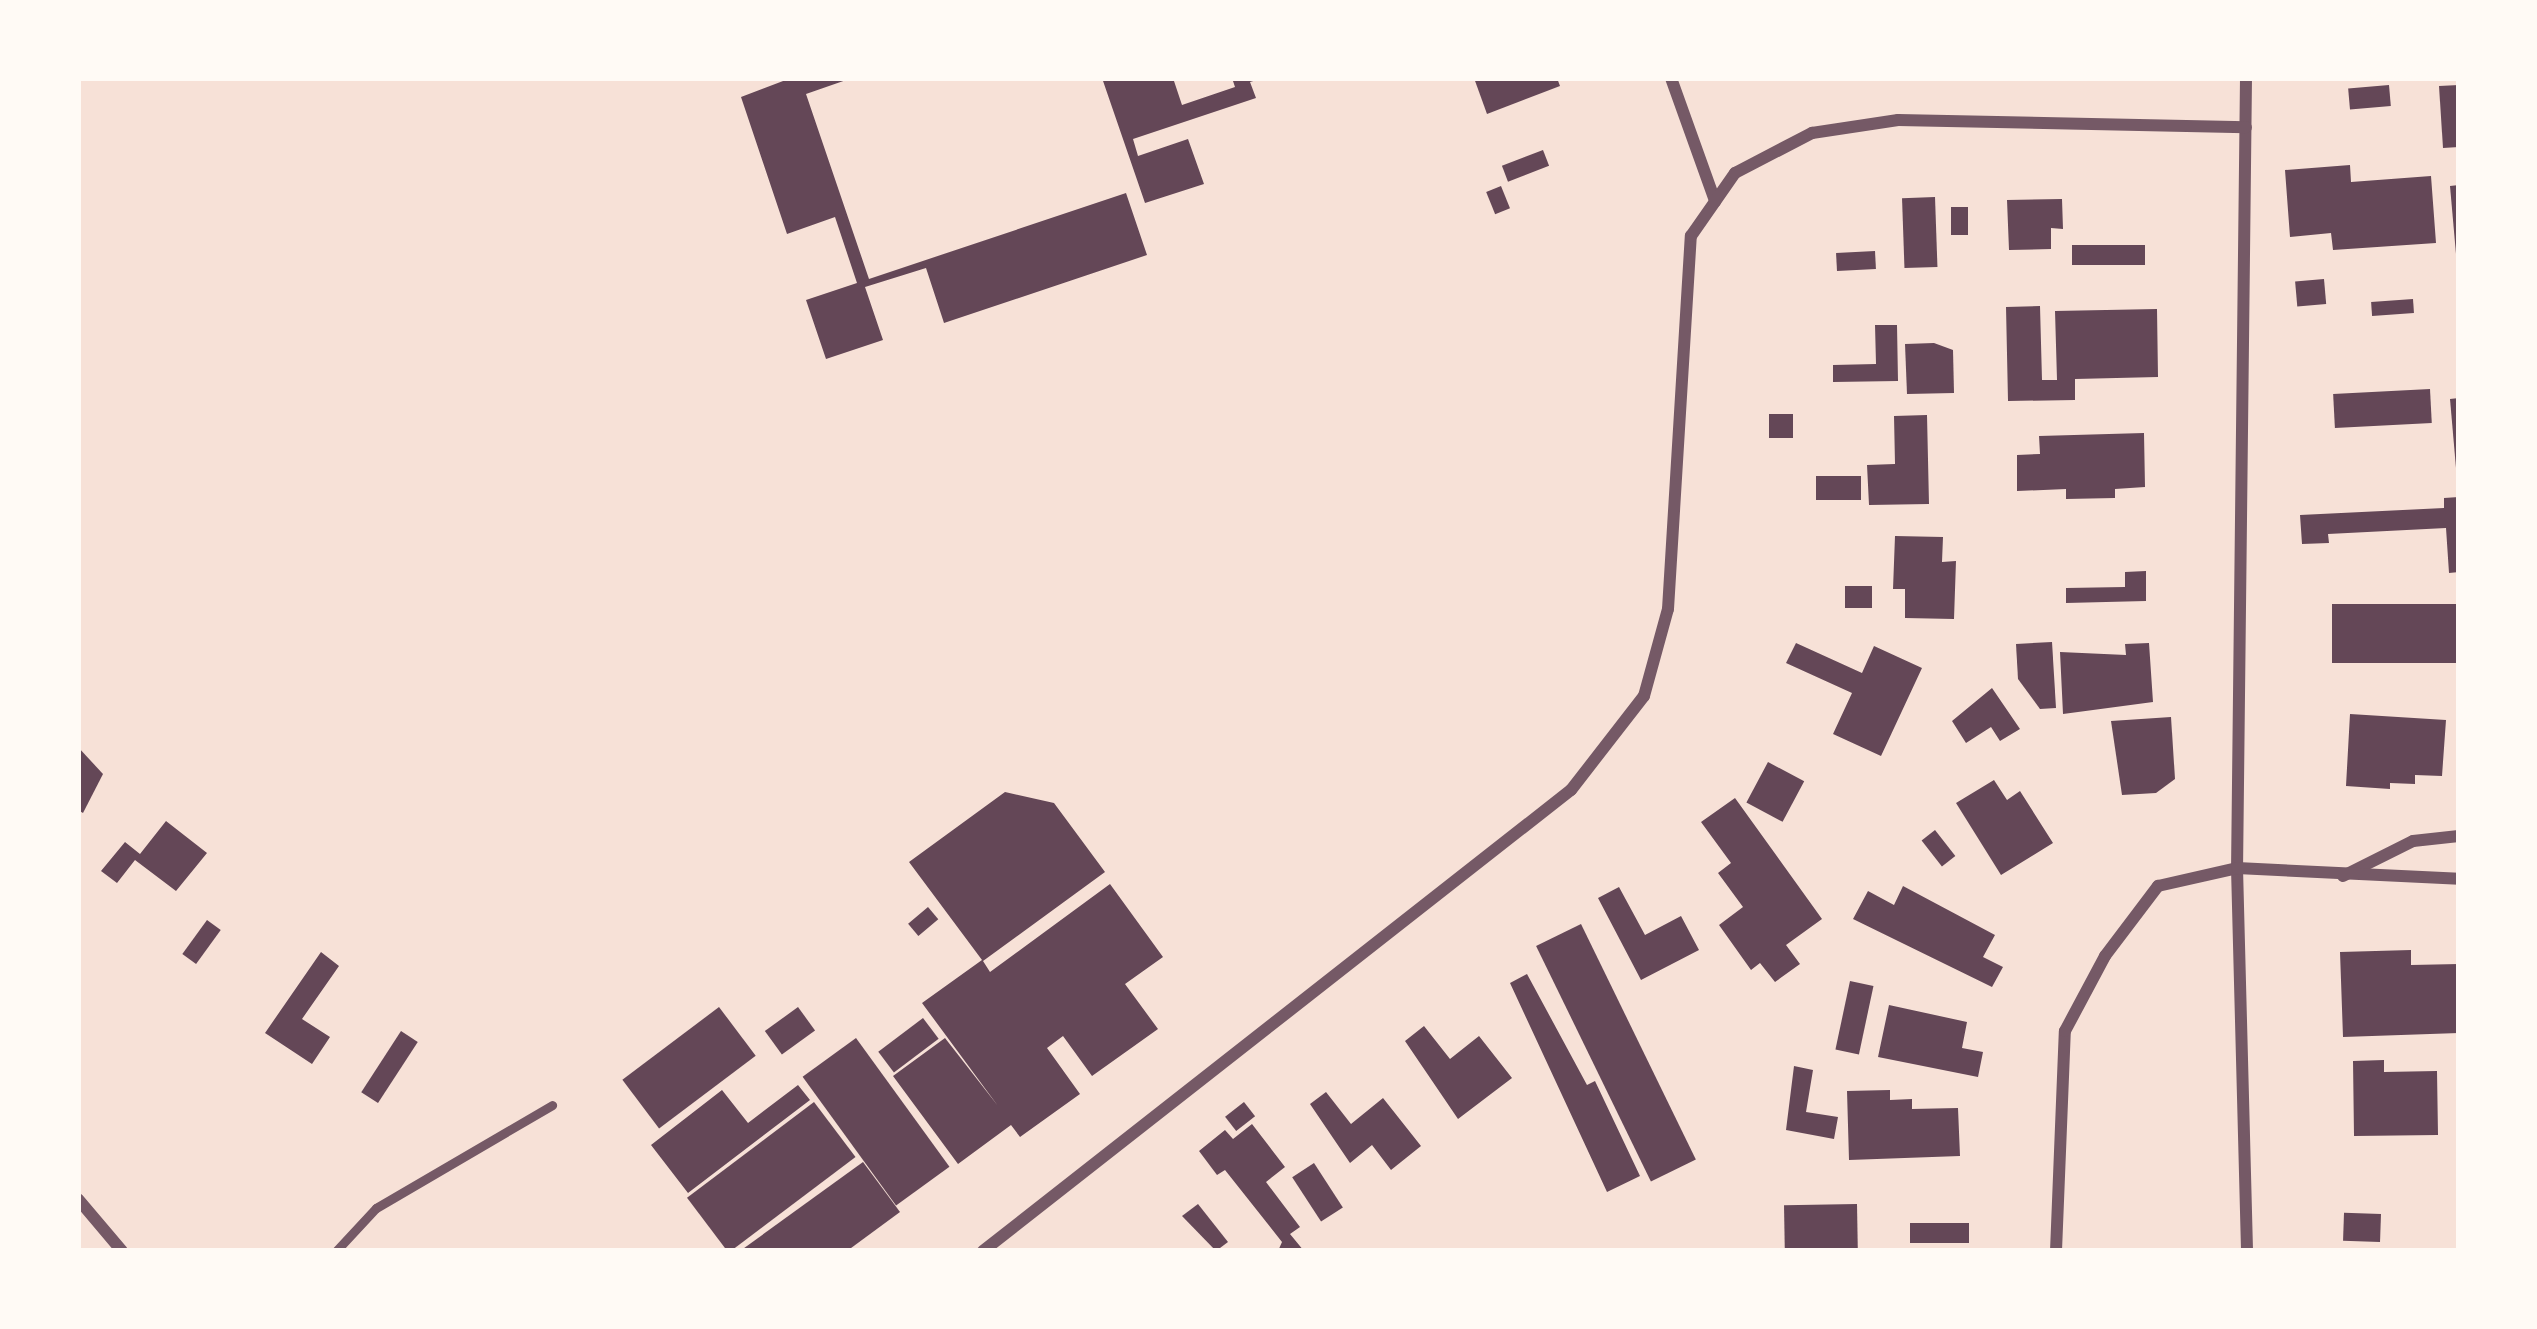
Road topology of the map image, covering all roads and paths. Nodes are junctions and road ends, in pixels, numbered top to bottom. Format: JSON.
{"nodes":[{"id":1,"x":1671,"y":78,"type":"edge"},
{"id":2,"x":2246,"y":78,"type":"edge"},
{"id":3,"x":2246,"y":127,"type":"junction"},
{"id":4,"x":1715,"y":201,"type":"junction"},
{"id":5,"x":2459,"y":836,"type":"edge"},
{"id":6,"x":2237,"y":868,"type":"junction"},
{"id":7,"x":2341,"y":877,"type":"junction"},
{"id":8,"x":2459,"y":879,"type":"edge"},
{"id":9,"x":552,"y":1105,"type":"dead end"},
{"id":10,"x":78,"y":1199,"type":"edge"},
{"id":11,"x":122,"y":1251,"type":"edge"},
{"id":12,"x":336,"y":1251,"type":"edge"},
{"id":13,"x":983,"y":1251,"type":"edge"},
{"id":14,"x":2056,"y":1251,"type":"edge"},
{"id":15,"x":2247,"y":1251,"type":"edge"}],
"edges":[{"from":1,"to":4,"type":"street"},
{"from":2,"to":3,"type":"street"},
{"from":3,"to":4,"type":"street"},
{"from":3,"to":6,"type":"street"},
{"from":4,"to":13,"type":"street"},
{"from":5,"to":7,"type":"street"},
{"from":6,"to":7,"type":"street"},
{"from":6,"to":14,"type":"street"},
{"from":6,"to":15,"type":"street"},
{"from":7,"to":8,"type":"street"},
{"from":9,"to":12,"type":"lane"},
{"from":10,"to":11,"type":"street"}]}
